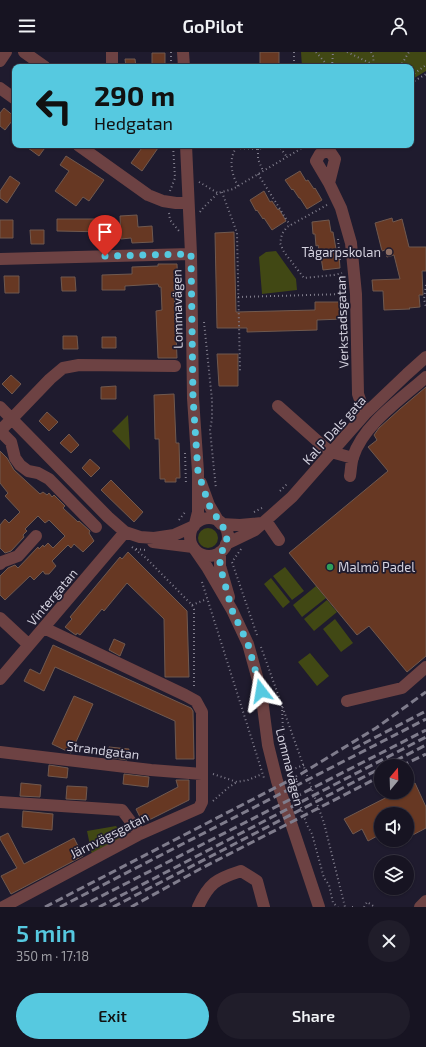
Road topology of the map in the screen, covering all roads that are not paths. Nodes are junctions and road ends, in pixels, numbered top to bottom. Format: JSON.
{"nodes":[{"id":1,"x":6,"y":52,"type":"edge"},
{"id":2,"x":24,"y":52,"type":"edge"},
{"id":3,"x":112,"y":52,"type":"edge"},
{"id":4,"x":183,"y":52,"type":"edge"},
{"id":5,"x":0,"y":61,"type":"edge"},
{"id":6,"x":41,"y":64,"type":"edge"},
{"id":7,"x":112,"y":64,"type":"edge"},
{"id":8,"x":184,"y":64,"type":"edge"},
{"id":9,"x":0,"y":88,"type":"edge"},
{"id":10,"x":12,"y":97,"type":"edge"},
{"id":11,"x":82,"y":148,"type":"edge"},
{"id":12,"x":186,"y":148,"type":"edge"},
{"id":13,"x":329,"y":183,"type":"dead end"},
{"id":14,"x":188,"y":203,"type":"junction"},
{"id":15,"x":191,"y":254,"type":"junction"},
{"id":16,"x":0,"y":259,"type":"edge"},
{"id":17,"x":426,"y":357,"type":"edge"},
{"id":18,"x":176,"y":366,"type":"dead end"},
{"id":19,"x":426,"y":377,"type":"edge"},
{"id":20,"x":278,"y":406,"type":"dead end"},
{"id":21,"x":0,"y":407,"type":"edge"},
{"id":22,"x":365,"y":414,"type":"junction"},
{"id":23,"x":12,"y":418,"type":"junction"},
{"id":24,"x":0,"y":431,"type":"edge"},
{"id":25,"x":331,"y":452,"type":"junction"},
{"id":26,"x":353,"y":458,"type":"junction"},
{"id":27,"x":198,"y":472,"type":"junction"},
{"id":28,"x":350,"y":476,"type":"dead end"},
{"id":29,"x":264,"y":522,"type":"junction"},
{"id":30,"x":220,"y":523,"type":"junction"},
{"id":31,"x":195,"y":525,"type":"junction"},
{"id":32,"x":96,"y":527,"type":"dead end"},
{"id":33,"x":125,"y":532,"type":"junction"},
{"id":34,"x":36,"y":536,"type":"dead end"},
{"id":35,"x":140,"y":537,"type":"junction"},
{"id":36,"x":279,"y":540,"type":"dead end"},
{"id":37,"x":223,"y":548,"type":"junction"},
{"id":38,"x":194,"y":549,"type":"junction"},
{"id":39,"x":1,"y":562,"type":"edge"},
{"id":40,"x":232,"y":610,"type":"junction"},
{"id":41,"x":0,"y":618,"type":"edge"},
{"id":42,"x":44,"y":628,"type":"junction"},
{"id":43,"x":29,"y":645,"type":"junction"},
{"id":44,"x":426,"y":667,"type":"edge"},
{"id":45,"x":0,"y":679,"type":"edge"},
{"id":46,"x":348,"y":701,"type":"dead end"},
{"id":47,"x":0,"y":752,"type":"edge"},
{"id":48,"x":202,"y":774,"type":"junction"},
{"id":49,"x":0,"y":802,"type":"edge"},
{"id":50,"x":140,"y":834,"type":"junction"},
{"id":51,"x":426,"y":902,"type":"edge"},
{"id":52,"x":3,"y":907,"type":"edge"},
{"id":53,"x":198,"y":907,"type":"edge"},
{"id":54,"x":264,"y":907,"type":"edge"},
{"id":55,"x":319,"y":907,"type":"edge"},
{"id":56,"x":420,"y":907,"type":"edge"}],
"edges":[{"from":1,"to":5,"type":"street"},
{"from":2,"to":6,"type":"street"},
{"from":3,"to":7,"type":"street"},
{"from":4,"to":8,"type":"street"},
{"from":9,"to":10,"type":"street"},
{"from":11,"to":14,"type":"street"},
{"from":12,"to":14,"type":"street","name":"Lommavägen"},
{"from":13,"to":22,"type":"street","name":"Verkstadsgatan"},
{"from":14,"to":15,"type":"street","name":"Lommavägen"},
{"from":15,"to":16,"type":"street"},
{"from":15,"to":27,"type":"street","name":"Lommavägen"},
{"from":17,"to":22,"type":"street","name":"Kal P Dals gata"},
{"from":18,"to":23,"type":"street"},
{"from":19,"to":26,"type":"street"},
{"from":20,"to":25,"type":"street"},
{"from":21,"to":23,"type":"street"},
{"from":22,"to":25,"type":"street","name":"Kal P Dals gata"},
{"from":23,"to":24,"type":"street"},
{"from":23,"to":33,"type":"street"},
{"from":24,"to":32,"type":"street"},
{"from":25,"to":26,"type":"street"},
{"from":25,"to":29,"type":"street","name":"Kal P Dals gata"},
{"from":26,"to":28,"type":"street"},
{"from":27,"to":30,"type":"street","name":"Lommavägen"},
{"from":27,"to":31,"type":"street","name":"Lommavägen"},
{"from":29,"to":30,"type":"street"},
{"from":29,"to":36,"type":"street"},
{"from":29,"to":37,"type":"street","name":"Kal P Dals gata"},
{"from":30,"to":31,"type":"street"},
{"from":30,"to":37,"type":"street","name":"Lommavägen"},
{"from":31,"to":35,"type":"street"},
{"from":31,"to":38,"type":"street","name":"Lommavägen"},
{"from":33,"to":35,"type":"street"},
{"from":33,"to":42,"type":"street","name":"Vintergatan"},
{"from":34,"to":39,"type":"street"},
{"from":35,"to":38,"type":"street"},
{"from":37,"to":38,"type":"street"},
{"from":37,"to":40,"type":"street","name":"Lommavägen"},
{"from":38,"to":40,"type":"street","name":"Lommavägen"},
{"from":40,"to":55,"type":"street","name":"Lommavägen"},
{"from":41,"to":43,"type":"street"},
{"from":42,"to":43,"type":"street","name":"Vintergatan"},
{"from":42,"to":48,"type":"street"},
{"from":43,"to":45,"type":"street","name":"Vintergatan"},
{"from":44,"to":46,"type":"street"},
{"from":47,"to":48,"type":"street","name":"Strandgatan"},
{"from":48,"to":50,"type":"street","name":"Järnvägsgatan"},
{"from":49,"to":50,"type":"street"},
{"from":50,"to":52,"type":"street","name":"Järnvägsgatan"},
{"from":51,"to":56,"type":"street"},
{"from":53,"to":54,"type":"street"}]}
